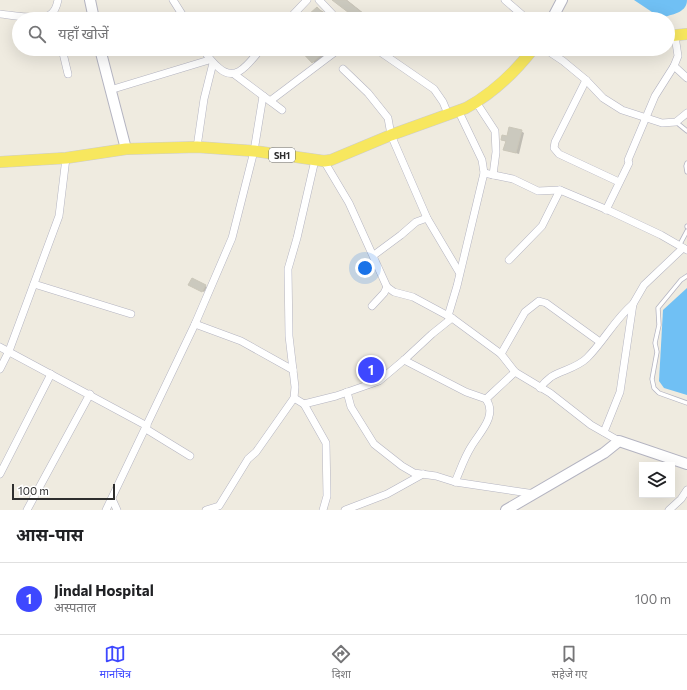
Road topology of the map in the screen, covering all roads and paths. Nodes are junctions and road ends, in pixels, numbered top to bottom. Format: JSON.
{"nodes":[{"id":1,"x":58,"y":0,"type":"edge"},
{"id":2,"x":90,"y":0,"type":"edge"},
{"id":3,"x":173,"y":0,"type":"edge"},
{"id":4,"x":307,"y":0,"type":"edge"},
{"id":5,"x":319,"y":0,"type":"edge"},
{"id":6,"x":505,"y":0,"type":"edge"},
{"id":7,"x":562,"y":0,"type":"edge"},
{"id":8,"x":54,"y":11,"type":"edge"},
{"id":9,"x":93,"y":12,"type":"edge"},
{"id":10,"x":181,"y":12,"type":"edge"},
{"id":11,"x":296,"y":12,"type":"edge"},
{"id":12,"x":330,"y":12,"type":"edge"},
{"id":13,"x":518,"y":12,"type":"edge"},
{"id":14,"x":556,"y":12,"type":"edge"},
{"id":15,"x":0,"y":14,"type":"edge"},
{"id":16,"x":12,"y":15,"type":"edge"},
{"id":17,"x":687,"y":34,"type":"edge"},
{"id":18,"x":675,"y":36,"type":"edge"},
{"id":19,"x":675,"y":47,"type":"edge"},
{"id":20,"x":64,"y":56,"type":"edge"},
{"id":21,"x":102,"y":56,"type":"edge"},
{"id":22,"x":208,"y":56,"type":"edge"},
{"id":23,"x":254,"y":56,"type":"edge"},
{"id":24,"x":330,"y":56,"type":"edge"},
{"id":25,"x":386,"y":56,"type":"edge"},
{"id":26,"x":528,"y":56,"type":"edge"},
{"id":27,"x":556,"y":56,"type":"edge"},
{"id":28,"x":211,"y":61,"type":"junction"},
{"id":29,"x":674,"y":66,"type":"junction"},
{"id":30,"x":343,"y":68,"type":"dead end"},
{"id":31,"x":68,"y":74,"type":"dead end"},
{"id":32,"x":234,"y":74,"type":"junction"},
{"id":33,"x":687,"y":78,"type":"edge"},
{"id":34,"x":586,"y":80,"type":"junction"},
{"id":35,"x":110,"y":90,"type":"junction"},
{"id":36,"x":263,"y":96,"type":"junction"},
{"id":37,"x":270,"y":101,"type":"junction"},
{"id":38,"x":476,"y":102,"type":"junction"},
{"id":39,"x":282,"y":110,"type":"dead end"},
{"id":40,"x":453,"y":112,"type":"junction"},
{"id":41,"x":687,"y":113,"type":"edge"},
{"id":42,"x":646,"y":118,"type":"junction"},
{"id":43,"x":676,"y":122,"type":"junction"},
{"id":44,"x":687,"y":131,"type":"edge"},
{"id":45,"x":391,"y":135,"type":"junction"},
{"id":46,"x":197,"y":147,"type":"junction"},
{"id":47,"x":126,"y":149,"type":"junction"},
{"id":48,"x":254,"y":151,"type":"junction"},
{"id":49,"x":66,"y":158,"type":"junction"},
{"id":50,"x":319,"y":160,"type":"junction"},
{"id":51,"x":0,"y":162,"type":"edge"},
{"id":52,"x":687,"y":163,"type":"edge"},
{"id":53,"x":687,"y":172,"type":"edge"},
{"id":54,"x":484,"y":173,"type":"junction"},
{"id":55,"x":493,"y":175,"type":"junction"},
{"id":56,"x":620,"y":182,"type":"junction"},
{"id":57,"x":560,"y":190,"type":"junction"},
{"id":58,"x":606,"y":210,"type":"junction"},
{"id":59,"x":427,"y":218,"type":"junction"},
{"id":60,"x":687,"y":231,"type":"edge"},
{"id":61,"x":683,"y":248,"type":"edge"},
{"id":62,"x":374,"y":255,"type":"junction"},
{"id":63,"x":509,"y":260,"type":"dead end"},
{"id":64,"x":460,"y":272,"type":"junction"},
{"id":65,"x":687,"y":276,"type":"edge"},
{"id":66,"x":34,"y":284,"type":"junction"},
{"id":67,"x":387,"y":287,"type":"junction"},
{"id":68,"x":633,"y":304,"type":"junction"},
{"id":69,"x":372,"y":306,"type":"dead end"},
{"id":70,"x":131,"y":314,"type":"dead end"},
{"id":71,"x":450,"y":317,"type":"junction"},
{"id":72,"x":195,"y":324,"type":"junction"},
{"id":73,"x":600,"y":342,"type":"junction"},
{"id":74,"x":0,"y":347,"type":"edge"},
{"id":75,"x":9,"y":351,"type":"junction"},
{"id":76,"x":501,"y":354,"type":"junction"},
{"id":77,"x":404,"y":360,"type":"junction"},
{"id":78,"x":0,"y":369,"type":"edge"},
{"id":79,"x":293,"y":370,"type":"junction"},
{"id":80,"x":515,"y":372,"type":"junction"},
{"id":81,"x":51,"y":374,"type":"junction"},
{"id":82,"x":540,"y":388,"type":"junction"},
{"id":83,"x":347,"y":392,"type":"junction"},
{"id":84,"x":90,"y":394,"type":"junction"},
{"id":85,"x":294,"y":398,"type":"junction"},
{"id":86,"x":486,"y":399,"type":"junction"},
{"id":87,"x":687,"y":403,"type":"edge"},
{"id":88,"x":304,"y":404,"type":"junction"},
{"id":89,"x":146,"y":428,"type":"junction"},
{"id":90,"x":604,"y":432,"type":"junction"},
{"id":91,"x":619,"y":441,"type":"junction"},
{"id":92,"x":190,"y":456,"type":"dead end"},
{"id":93,"x":687,"y":464,"type":"edge"},
{"id":94,"x":0,"y":474,"type":"edge"},
{"id":95,"x":423,"y":474,"type":"junction"},
{"id":96,"x":455,"y":482,"type":"junction"},
{"id":97,"x":687,"y":490,"type":"edge"},
{"id":98,"x":536,"y":494,"type":"junction"},
{"id":99,"x":112,"y":499,"type":"junction"},
{"id":100,"x":219,"y":508,"type":"edge"},
{"id":101,"x":511,"y":509,"type":"edge"},
{"id":102,"x":27,"y":510,"type":"edge"},
{"id":103,"x":106,"y":510,"type":"edge"},
{"id":104,"x":117,"y":510,"type":"edge"},
{"id":105,"x":206,"y":510,"type":"edge"},
{"id":106,"x":323,"y":510,"type":"edge"},
{"id":107,"x":345,"y":510,"type":"edge"},
{"id":108,"x":669,"y":510,"type":"edge"}],
"edges":[{"from":1,"to":8,"type":"street"},
{"from":2,"to":9,"type":"street"},
{"from":3,"to":10,"type":"street"},
{"from":4,"to":11,"type":"street"},
{"from":5,"to":12,"type":"street"},
{"from":6,"to":13,"type":"street"},
{"from":7,"to":14,"type":"street"},
{"from":15,"to":16,"type":"street"},
{"from":17,"to":18,"type":"main road"},
{"from":19,"to":29,"type":"street"},
{"from":20,"to":31,"type":"street"},
{"from":21,"to":35,"type":"street"},
{"from":22,"to":28,"type":"street"},
{"from":23,"to":32,"type":"street"},
{"from":24,"to":37,"type":"street"},
{"from":25,"to":40,"type":"street"},
{"from":26,"to":38,"type":"main road","number":"SH1"},
{"from":27,"to":34,"type":"street"},
{"from":28,"to":32,"type":"street"},
{"from":28,"to":35,"type":"street"},
{"from":28,"to":46,"type":"street"},
{"from":29,"to":33,"type":"street"},
{"from":29,"to":42,"type":"street"},
{"from":30,"to":45,"type":"street"},
{"from":32,"to":36,"type":"street"},
{"from":34,"to":42,"type":"street"},
{"from":34,"to":56,"type":"street"},
{"from":35,"to":47,"type":"street"},
{"from":36,"to":37,"type":"street"},
{"from":36,"to":48,"type":"street"},
{"from":37,"to":39,"type":"street"},
{"from":38,"to":40,"type":"main road","number":"SH1"},
{"from":38,"to":55,"type":"street"},
{"from":40,"to":45,"type":"main road","number":"SH1"},
{"from":40,"to":54,"type":"street"},
{"from":41,"to":43,"type":"street"},
{"from":42,"to":43,"type":"street"},
{"from":42,"to":56,"type":"street"},
{"from":43,"to":44,"type":"lane"},
{"from":45,"to":50,"type":"main road","number":"SH1"},
{"from":45,"to":59,"type":"street"},
{"from":46,"to":47,"type":"main road","number":"SH1"},
{"from":46,"to":48,"type":"main road","number":"SH1"},
{"from":47,"to":49,"type":"main road","number":"SH1"},
{"from":48,"to":50,"type":"main road","number":"SH1"},
{"from":48,"to":72,"type":"street"},
{"from":49,"to":51,"type":"main road","number":"SH1"},
{"from":49,"to":66,"type":"street"},
{"from":50,"to":62,"type":"street"},
{"from":50,"to":79,"type":"street"},
{"from":52,"to":53,"type":"lane"},
{"from":54,"to":55,"type":"street"},
{"from":54,"to":64,"type":"street"},
{"from":55,"to":57,"type":"street"},
{"from":56,"to":58,"type":"street"},
{"from":57,"to":58,"type":"street"},
{"from":57,"to":63,"type":"street"},
{"from":58,"to":61,"type":"street"},
{"from":59,"to":62,"type":"street"},
{"from":59,"to":64,"type":"street"},
{"from":60,"to":61,"type":"lane"},
{"from":61,"to":68,"type":"street"},
{"from":62,"to":67,"type":"street"},
{"from":64,"to":71,"type":"street"},
{"from":65,"to":87,"type":"lane"},
{"from":66,"to":70,"type":"street"},
{"from":66,"to":75,"type":"street"},
{"from":67,"to":69,"type":"street"},
{"from":67,"to":71,"type":"street"},
{"from":68,"to":73,"type":"street"},
{"from":68,"to":90,"type":"street"},
{"from":71,"to":76,"type":"street"},
{"from":71,"to":77,"type":"street"},
{"from":72,"to":79,"type":"street"},
{"from":72,"to":89,"type":"street"},
{"from":73,"to":76,"type":"street"},
{"from":73,"to":82,"type":"street"},
{"from":74,"to":75,"type":"street"},
{"from":75,"to":78,"type":"street"},
{"from":75,"to":81,"type":"street"},
{"from":76,"to":80,"type":"street"},
{"from":77,"to":83,"type":"street"},
{"from":77,"to":86,"type":"street"},
{"from":79,"to":85,"type":"street"},
{"from":80,"to":82,"type":"street"},
{"from":80,"to":86,"type":"street"},
{"from":81,"to":84,"type":"street"},
{"from":81,"to":94,"type":"street"},
{"from":82,"to":90,"type":"street"},
{"from":83,"to":88,"type":"street"},
{"from":83,"to":95,"type":"street"},
{"from":84,"to":89,"type":"street"},
{"from":84,"to":102,"type":"street"},
{"from":85,"to":88,"type":"street"},
{"from":85,"to":100,"type":"street"},
{"from":86,"to":96,"type":"street"},
{"from":88,"to":106,"type":"street"},
{"from":89,"to":92,"type":"street"},
{"from":89,"to":99,"type":"street"},
{"from":90,"to":91,"type":"street"},
{"from":91,"to":93,"type":"street"},
{"from":91,"to":98,"type":"street"},
{"from":95,"to":96,"type":"street"},
{"from":95,"to":107,"type":"street"},
{"from":96,"to":98,"type":"street"},
{"from":97,"to":108,"type":"street"},
{"from":98,"to":101,"type":"street"},
{"from":99,"to":103,"type":"street"},
{"from":99,"to":104,"type":"street"},
{"from":100,"to":105,"type":"street"}]}
